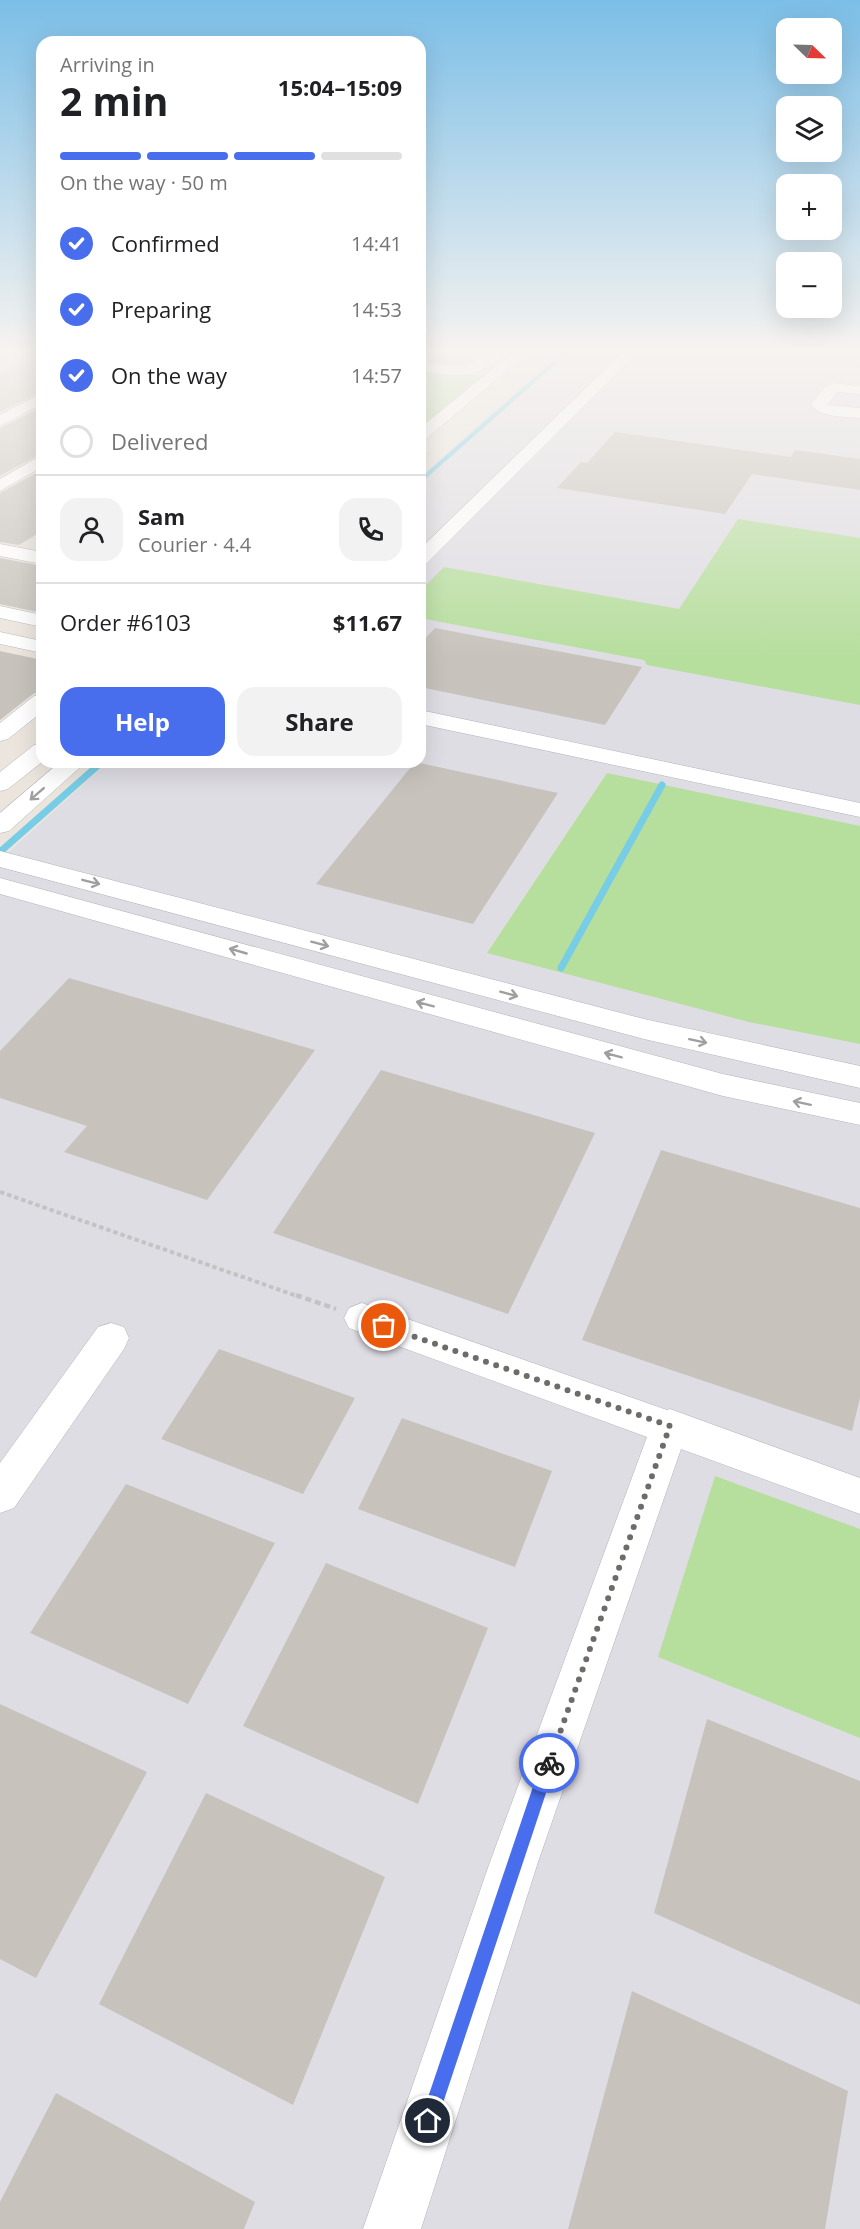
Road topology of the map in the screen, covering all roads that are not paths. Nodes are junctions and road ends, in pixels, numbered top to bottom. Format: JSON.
{"nodes":[{"id":1,"x":529,"y":452,"type":"edge"},
{"id":2,"x":9,"y":459,"type":"dead end"},
{"id":3,"x":36,"y":462,"type":"edge"},
{"id":4,"x":36,"y":465,"type":"edge"},
{"id":5,"x":0,"y":486,"type":"edge"},
{"id":6,"x":36,"y":540,"type":"edge"},
{"id":7,"x":6,"y":553,"type":"edge"},
{"id":8,"x":426,"y":553,"type":"edge"},
{"id":9,"x":36,"y":557,"type":"edge"},
{"id":10,"x":0,"y":612,"type":"edge"},
{"id":11,"x":36,"y":620,"type":"edge"},
{"id":12,"x":0,"y":638,"type":"edge"},
{"id":13,"x":36,"y":646,"type":"edge"},
{"id":14,"x":36,"y":706,"type":"edge"},
{"id":15,"x":426,"y":718,"type":"edge"},
{"id":16,"x":0,"y":734,"type":"edge"},
{"id":17,"x":36,"y":755,"type":"edge"},
{"id":18,"x":68,"y":768,"type":"edge"},
{"id":19,"x":0,"y":784,"type":"edge"},
{"id":20,"x":860,"y":810,"type":"edge"},
{"id":21,"x":8,"y":819,"type":"edge"},
{"id":22,"x":5,"y":869,"type":"edge"},
{"id":23,"x":56,"y":888,"type":"junction"},
{"id":24,"x":0,"y":905,"type":"edge"},
{"id":25,"x":860,"y":1077,"type":"edge"},
{"id":26,"x":860,"y":1114,"type":"edge"},
{"id":27,"x":362,"y":1318,"type":"road end"},
{"id":28,"x":111,"y":1338,"type":"dead end"},
{"id":29,"x":670,"y":1426,"type":"junction"},
{"id":30,"x":0,"y":1495,"type":"edge"},
{"id":31,"x":860,"y":1496,"type":"edge"},
{"id":32,"x":392,"y":2229,"type":"edge"}],
"edges":[{"from":1,"to":8,"type":"street"},
{"from":2,"to":3,"type":"street"},
{"from":4,"to":5,"type":"street"},
{"from":6,"to":7,"type":"street"},
{"from":7,"to":9,"type":"street"},
{"from":10,"to":11,"type":"street"},
{"from":12,"to":13,"type":"street"},
{"from":14,"to":16,"type":"street"},
{"from":15,"to":20,"type":"street"},
{"from":17,"to":19,"type":"street"},
{"from":18,"to":21,"type":"street","one_way":true},
{"from":21,"to":23,"type":"street"},
{"from":22,"to":23,"type":"street"},
{"from":23,"to":24,"type":"street"},
{"from":23,"to":25,"type":"street","one_way":true},
{"from":26,"to":23,"type":"street","one_way":true},
{"from":27,"to":29,"type":"street"},
{"from":28,"to":30,"type":"street"},
{"from":29,"to":31,"type":"street"},
{"from":29,"to":32,"type":"street"}]}
